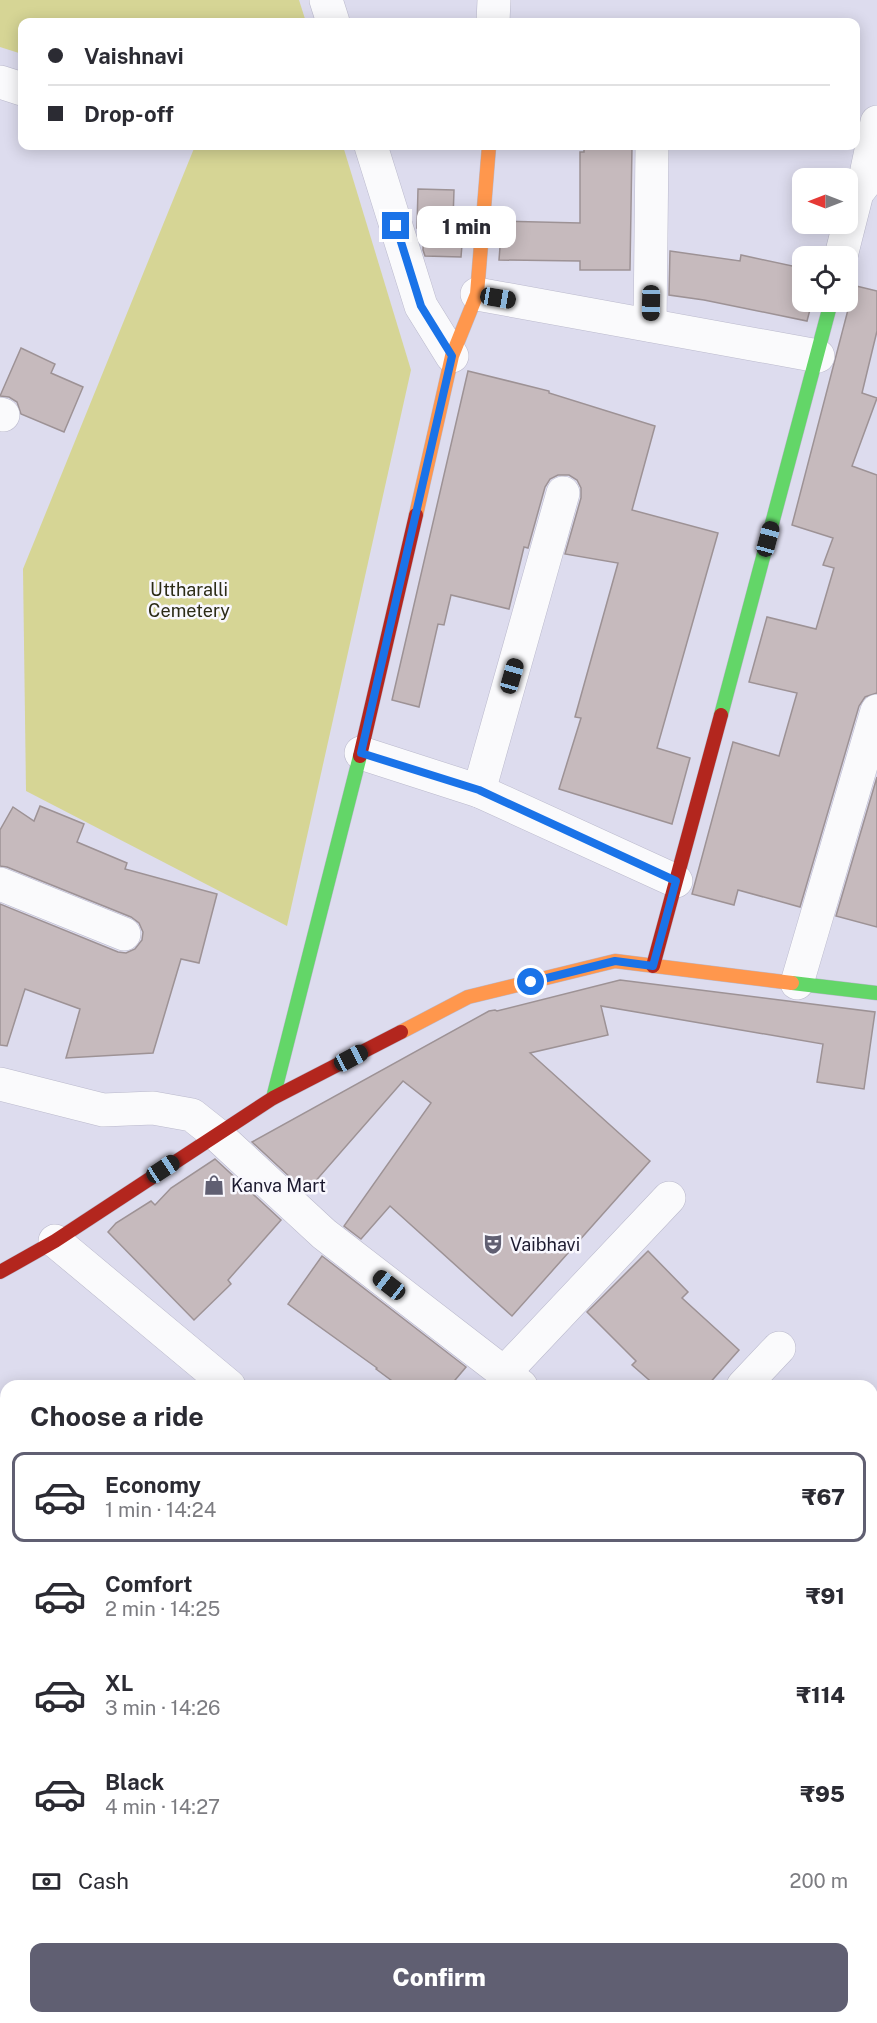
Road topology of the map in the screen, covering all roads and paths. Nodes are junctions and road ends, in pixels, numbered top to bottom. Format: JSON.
{"nodes":[{"id":1,"x":326,"y":0,"type":"edge"},
{"id":2,"x":494,"y":0,"type":"edge"},
{"id":3,"x":332,"y":18,"type":"edge"},
{"id":4,"x":493,"y":18,"type":"edge"},
{"id":5,"x":0,"y":82,"type":"edge"},
{"id":6,"x":18,"y":88,"type":"edge"},
{"id":7,"x":877,"y":122,"type":"edge"},
{"id":8,"x":372,"y":150,"type":"edge"},
{"id":9,"x":489,"y":150,"type":"edge"},
{"id":10,"x":652,"y":150,"type":"edge"},
{"id":11,"x":871,"y":184,"type":"edge"},
{"id":12,"x":844,"y":246,"type":"edge"},
{"id":13,"x":477,"y":294,"type":"junction"},
{"id":14,"x":829,"y":312,"type":"edge"},
{"id":15,"x":650,"y":325,"type":"junction"},
{"id":16,"x":452,"y":356,"type":"junction"},
{"id":17,"x":818,"y":356,"type":"junction"},
{"id":18,"x":563,"y":493,"type":"dead end"},
{"id":19,"x":877,"y":711,"type":"edge"},
{"id":20,"x":361,"y":753,"type":"junction"},
{"id":21,"x":479,"y":790,"type":"junction"},
{"id":22,"x":676,"y":881,"type":"junction"},
{"id":23,"x":0,"y":884,"type":"edge"},
{"id":24,"x":124,"y":934,"type":"dead end"},
{"id":25,"x":653,"y":966,"type":"junction"},
{"id":26,"x":797,"y":983,"type":"junction"},
{"id":27,"x":877,"y":993,"type":"edge"},
{"id":28,"x":0,"y":1084,"type":"edge"},
{"id":29,"x":273,"y":1098,"type":"junction"},
{"id":30,"x":216,"y":1134,"type":"junction"},
{"id":31,"x":669,"y":1198,"type":"dead end"},
{"id":32,"x":55,"y":1241,"type":"junction"},
{"id":33,"x":0,"y":1272,"type":"edge"},
{"id":34,"x":779,"y":1348,"type":"dead end"},
{"id":35,"x":222,"y":1380,"type":"edge"},
{"id":36,"x":513,"y":1380,"type":"edge"},
{"id":37,"x":748,"y":1380,"type":"edge"}],
"edges":[{"from":1,"to":3,"type":"street"},
{"from":2,"to":4,"type":"street"},
{"from":5,"to":6,"type":"street"},
{"from":7,"to":11,"type":"street"},
{"from":8,"to":16,"type":"street"},
{"from":9,"to":13,"type":"street"},
{"from":10,"to":15,"type":"street"},
{"from":11,"to":12,"type":"street"},
{"from":13,"to":15,"type":"street"},
{"from":13,"to":16,"type":"street"},
{"from":14,"to":17,"type":"street"},
{"from":15,"to":17,"type":"street"},
{"from":16,"to":20,"type":"street"},
{"from":17,"to":22,"type":"street"},
{"from":18,"to":21,"type":"street"},
{"from":19,"to":26,"type":"street"},
{"from":20,"to":21,"type":"street"},
{"from":20,"to":29,"type":"street"},
{"from":21,"to":22,"type":"street"},
{"from":22,"to":25,"type":"street"},
{"from":23,"to":24,"type":"street"},
{"from":25,"to":26,"type":"street"},
{"from":25,"to":29,"type":"street"},
{"from":26,"to":27,"type":"street"},
{"from":28,"to":30,"type":"street"},
{"from":29,"to":30,"type":"street"},
{"from":30,"to":32,"type":"street"},
{"from":30,"to":36,"type":"street"},
{"from":31,"to":36,"type":"street"},
{"from":32,"to":33,"type":"street"},
{"from":32,"to":35,"type":"street"},
{"from":34,"to":37,"type":"street"}]}
